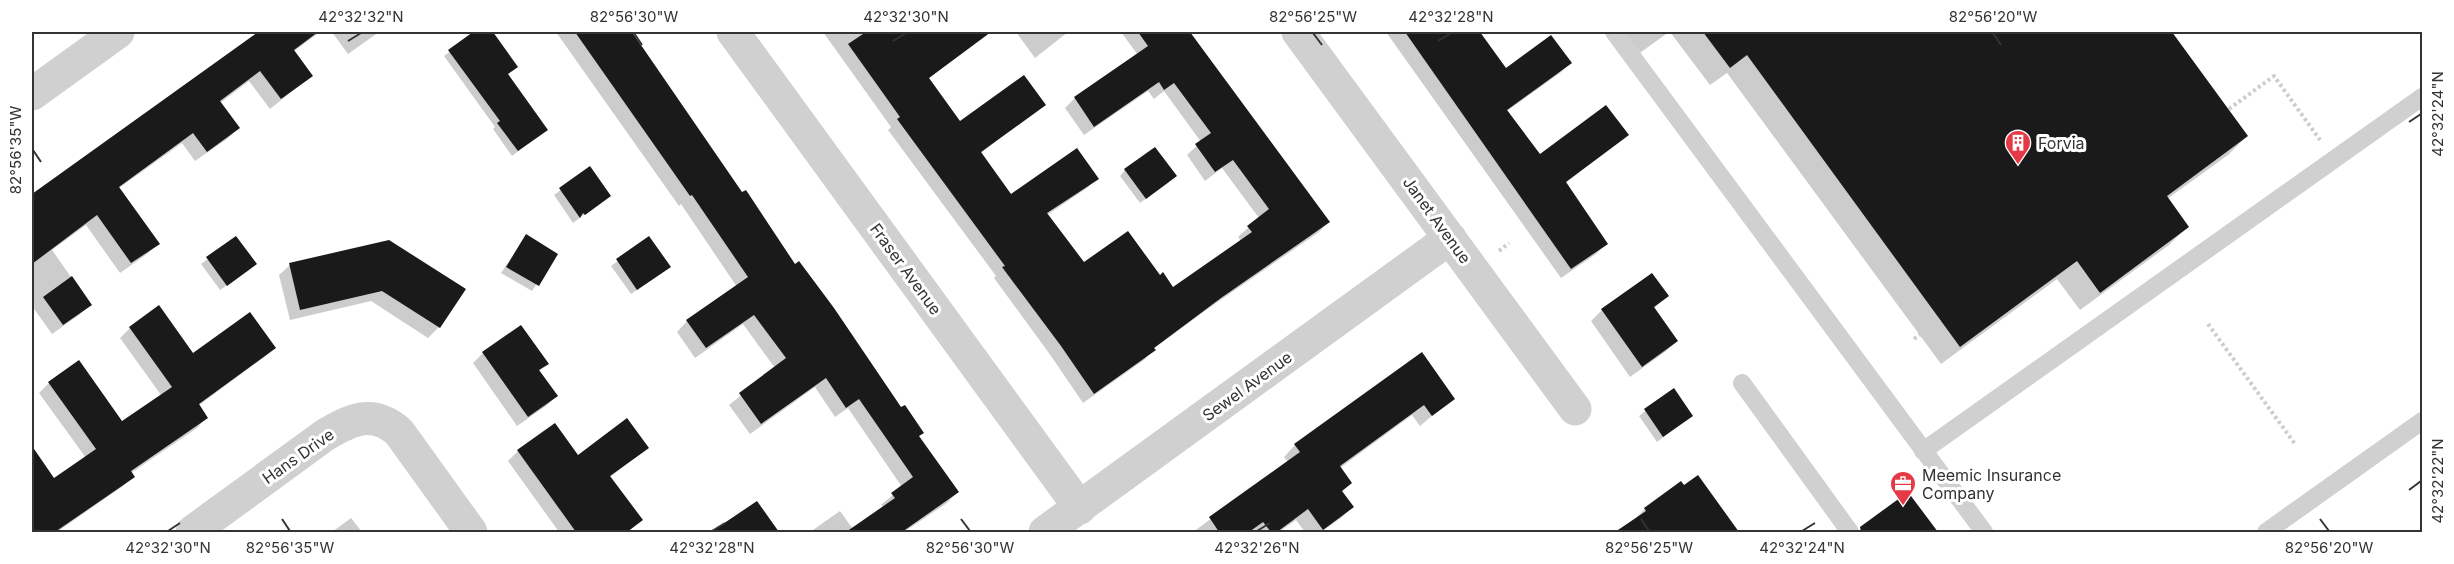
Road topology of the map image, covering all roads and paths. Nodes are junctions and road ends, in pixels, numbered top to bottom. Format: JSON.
{"nodes":[{"id":1,"x":118,"y":32,"type":"edge"},
{"id":2,"x":733,"y":32,"type":"edge"},
{"id":3,"x":1298,"y":32,"type":"edge"},
{"id":4,"x":1614,"y":32,"type":"edge"},
{"id":5,"x":32,"y":94,"type":"edge"},
{"id":6,"x":2422,"y":97,"type":"edge"},
{"id":7,"x":2229,"y":109,"type":"dead end"},
{"id":8,"x":2320,"y":141,"type":"dead end"},
{"id":9,"x":1450,"y":238,"type":"junction"},
{"id":10,"x":1940,"y":320,"type":"dead end"},
{"id":11,"x":2208,"y":324,"type":"dead end"},
{"id":12,"x":1914,"y":339,"type":"dead end"},
{"id":13,"x":1742,"y":383,"type":"dead end"},
{"id":14,"x":1575,"y":409,"type":"dead end"},
{"id":15,"x":2422,"y":421,"type":"edge"},
{"id":16,"x":2295,"y":444,"type":"dead end"},
{"id":17,"x":1923,"y":451,"type":"junction"},
{"id":18,"x":1080,"y":508,"type":"junction"},
{"id":19,"x":192,"y":532,"type":"edge"},
{"id":20,"x":471,"y":532,"type":"edge"},
{"id":21,"x":1045,"y":532,"type":"edge"},
{"id":22,"x":1850,"y":532,"type":"edge"},
{"id":23,"x":1984,"y":532,"type":"edge"},
{"id":24,"x":2266,"y":532,"type":"edge"}],
"edges":[{"from":1,"to":5,"type":"street"},
{"from":2,"to":18,"type":"street","name":"Fraser Avenue"},
{"from":3,"to":9,"type":"street","name":"Janet Avenue"},
{"from":4,"to":17,"type":"lane"},
{"from":6,"to":17,"type":"lane"},
{"from":7,"to":8,"type":"path"},
{"from":9,"to":14,"type":"street","name":"Janet Avenue"},
{"from":9,"to":18,"type":"street","name":"Sewel Avenue"},
{"from":10,"to":12,"type":"path"},
{"from":11,"to":16,"type":"path"},
{"from":13,"to":22,"type":"lane"},
{"from":15,"to":24,"type":"lane"},
{"from":17,"to":23,"type":"lane"},
{"from":18,"to":21,"type":"street","name":"Sewel Avenue"},
{"from":19,"to":20,"type":"street","name":"Hans Drive"}]}
